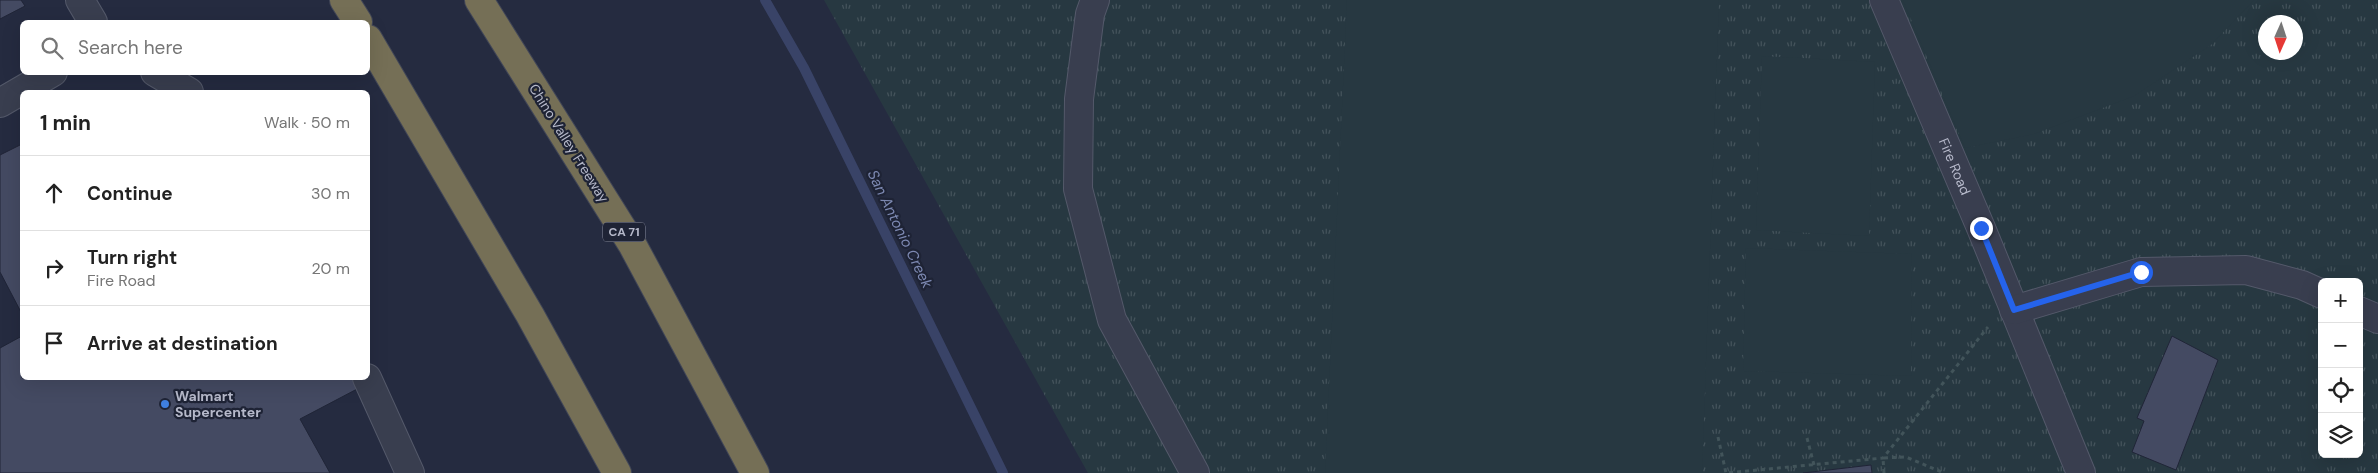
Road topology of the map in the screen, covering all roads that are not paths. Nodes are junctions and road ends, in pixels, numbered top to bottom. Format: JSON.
{"nodes":[{"id":1,"x":80,"y":0,"type":"edge"},
{"id":2,"x":344,"y":0,"type":"edge"},
{"id":3,"x":479,"y":0,"type":"edge"},
{"id":4,"x":1095,"y":0,"type":"edge"},
{"id":5,"x":1884,"y":0,"type":"edge"},
{"id":6,"x":92,"y":20,"type":"edge"},
{"id":7,"x":357,"y":20,"type":"edge"},
{"id":8,"x":370,"y":42,"type":"edge"},
{"id":9,"x":48,"y":75,"type":"edge"},
{"id":10,"x":160,"y":75,"type":"edge"},
{"id":11,"x":22,"y":90,"type":"edge"},
{"id":12,"x":186,"y":90,"type":"edge"},
{"id":13,"x":20,"y":91,"type":"edge"},
{"id":14,"x":0,"y":103,"type":"edge"},
{"id":15,"x":2318,"y":292,"type":"edge"},
{"id":16,"x":2012,"y":305,"type":"junction"},
{"id":17,"x":2363,"y":313,"type":"edge"},
{"id":18,"x":2378,"y":319,"type":"edge"},
{"id":19,"x":369,"y":380,"type":"edge"},
{"id":20,"x":410,"y":473,"type":"edge"},
{"id":21,"x":617,"y":473,"type":"edge"},
{"id":22,"x":755,"y":473,"type":"edge"},
{"id":23,"x":1195,"y":473,"type":"edge"},
{"id":24,"x":2081,"y":473,"type":"edge"}],
"edges":[{"from":1,"to":6,"type":"street"},
{"from":2,"to":7,"type":"highway"},
{"from":3,"to":22,"type":"highway","name":"Chino Valley Freeway","number":"CA 71"},
{"from":4,"to":23,"type":"street"},
{"from":5,"to":16,"type":"street","name":"Fire Road"},
{"from":8,"to":21,"type":"highway"},
{"from":9,"to":11,"type":"street"},
{"from":10,"to":12,"type":"street"},
{"from":13,"to":14,"type":"street"},
{"from":15,"to":16,"type":"street"},
{"from":16,"to":24,"type":"street","name":"Fire Road"},
{"from":17,"to":18,"type":"street"},
{"from":19,"to":20,"type":"street"}]}
